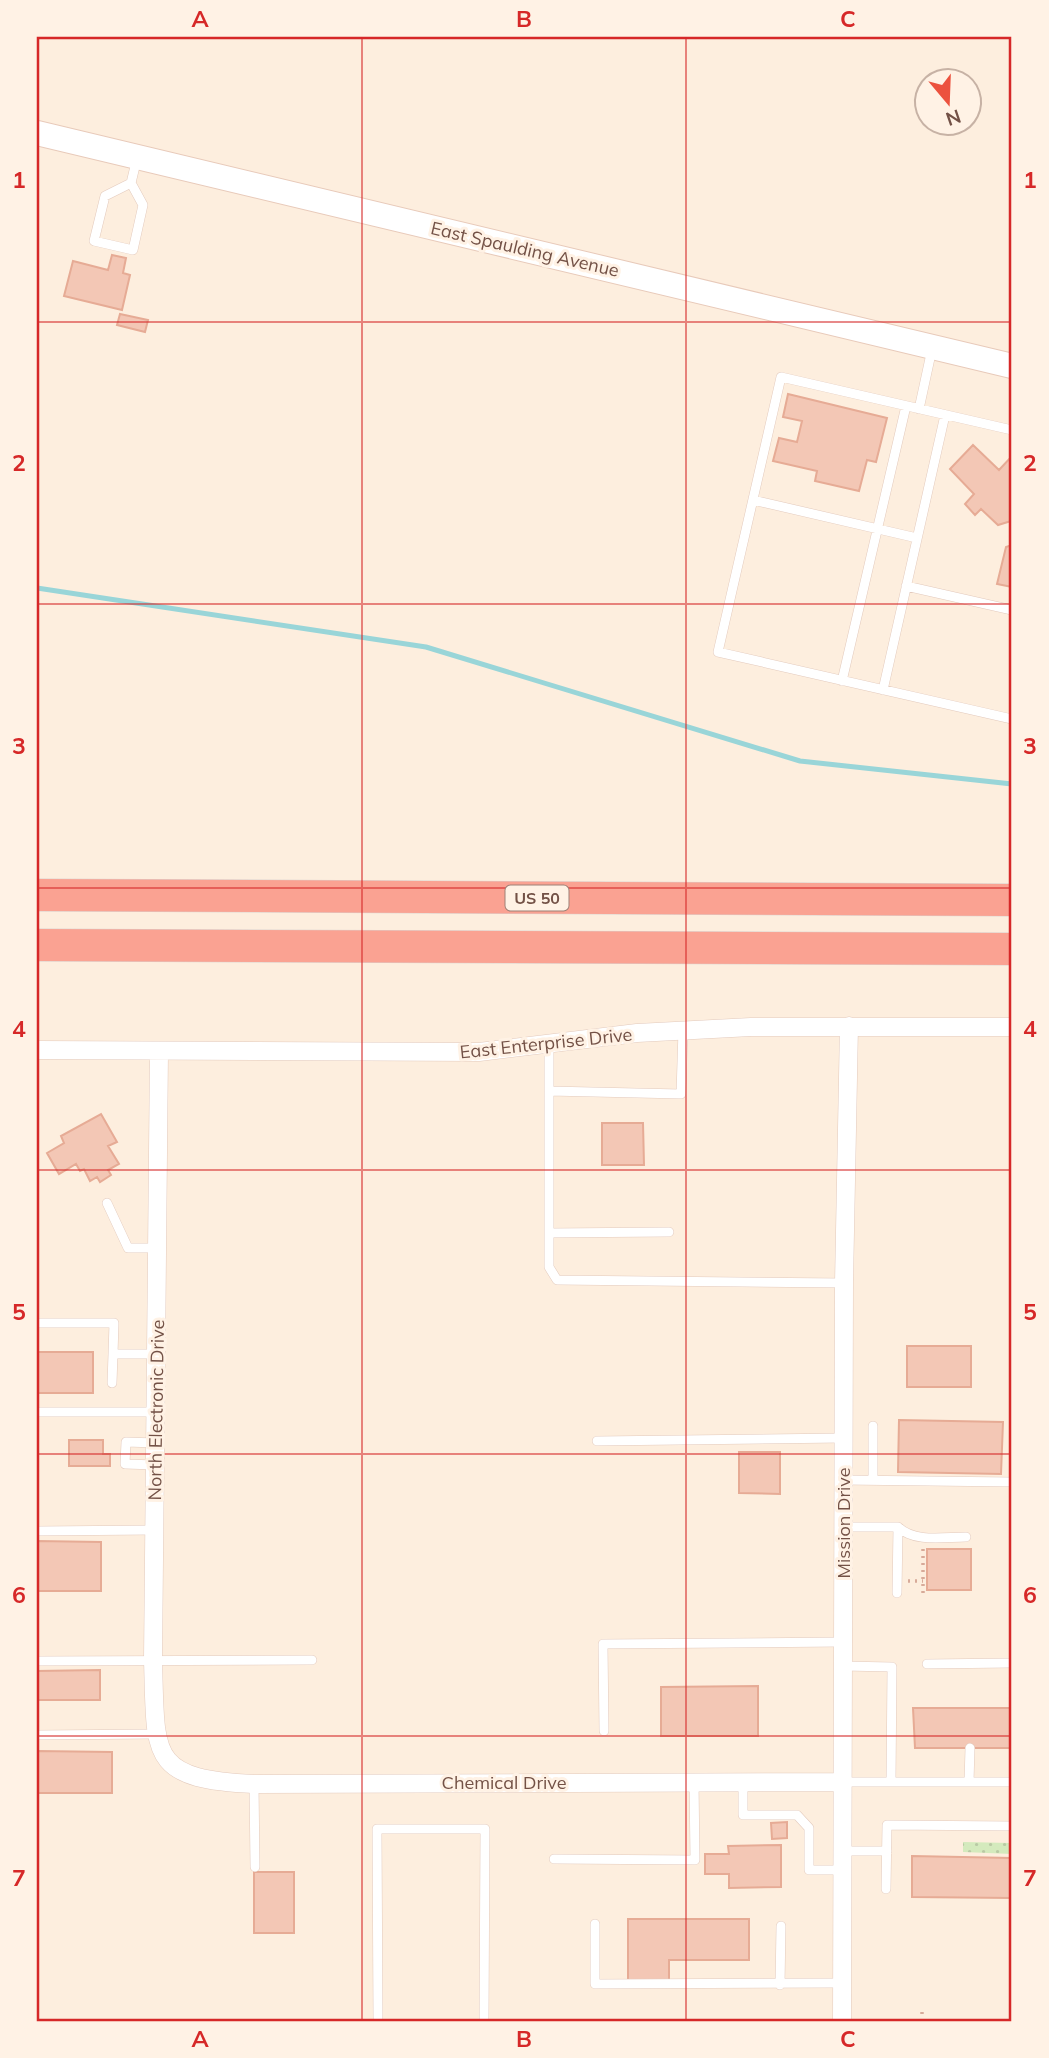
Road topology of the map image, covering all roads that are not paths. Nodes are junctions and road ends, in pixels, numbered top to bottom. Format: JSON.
{"nodes":[{"id":1,"x":37,"y":133,"type":"edge"},
{"id":2,"x":137,"y":157,"type":"junction"},
{"id":3,"x":131,"y":183,"type":"junction"},
{"id":4,"x":933,"y":347,"type":"junction"},
{"id":5,"x":1012,"y":366,"type":"edge"},
{"id":6,"x":906,"y":406,"type":"junction"},
{"id":7,"x":919,"y":409,"type":"junction"},
{"id":8,"x":945,"y":415,"type":"junction"},
{"id":9,"x":1012,"y":430,"type":"edge"},
{"id":10,"x":753,"y":500,"type":"junction"},
{"id":11,"x":877,"y":529,"type":"junction"},
{"id":12,"x":917,"y":538,"type":"junction"},
{"id":13,"x":906,"y":586,"type":"junction"},
{"id":14,"x":1012,"y":610,"type":"edge"},
{"id":15,"x":842,"y":681,"type":"junction"},
{"id":16,"x":883,"y":690,"type":"junction"},
{"id":17,"x":1012,"y":719,"type":"edge"},
{"id":18,"x":45,"y":895,"type":"edge"},
{"id":19,"x":1012,"y":900,"type":"edge"},
{"id":20,"x":37,"y":948,"type":"edge"},
{"id":21,"x":1012,"y":949,"type":"edge"},
{"id":22,"x":849,"y":1026,"type":"junction"},
{"id":23,"x":1012,"y":1027,"type":"edge"},
{"id":24,"x":683,"y":1030,"type":"junction"},
{"id":25,"x":549,"y":1044,"type":"junction"},
{"id":26,"x":37,"y":1050,"type":"edge"},
{"id":27,"x":159,"y":1051,"type":"junction"},
{"id":28,"x":549,"y":1091,"type":"junction"},
{"id":29,"x":107,"y":1203,"type":"dead end"},
{"id":30,"x":669,"y":1232,"type":"dead end"},
{"id":31,"x":549,"y":1233,"type":"junction"},
{"id":32,"x":158,"y":1248,"type":"junction"},
{"id":33,"x":844,"y":1283,"type":"junction"},
{"id":34,"x":37,"y":1323,"type":"edge"},
{"id":35,"x":113,"y":1354,"type":"junction"},
{"id":36,"x":157,"y":1354,"type":"junction"},
{"id":37,"x":113,"y":1384,"type":"dead end"},
{"id":38,"x":37,"y":1412,"type":"edge"},
{"id":39,"x":156,"y":1412,"type":"junction"},
{"id":40,"x":873,"y":1426,"type":"dead end"},
{"id":41,"x":843,"y":1438,"type":"junction"},
{"id":42,"x":597,"y":1441,"type":"dead end"},
{"id":43,"x":156,"y":1443,"type":"junction"},
{"id":44,"x":156,"y":1465,"type":"junction"},
{"id":45,"x":843,"y":1480,"type":"junction"},
{"id":46,"x":873,"y":1480,"type":"junction"},
{"id":47,"x":1012,"y":1482,"type":"edge"},
{"id":48,"x":843,"y":1527,"type":"junction"},
{"id":49,"x":898,"y":1527,"type":"junction"},
{"id":50,"x":155,"y":1530,"type":"junction"},
{"id":51,"x":37,"y":1531,"type":"edge"},
{"id":52,"x":966,"y":1537,"type":"dead end"},
{"id":53,"x":897,"y":1593,"type":"dead end"},
{"id":54,"x":843,"y":1643,"type":"junction"},
{"id":55,"x":153,"y":1660,"type":"junction"},
{"id":56,"x":312,"y":1660,"type":"dead end"},
{"id":57,"x":37,"y":1661,"type":"edge"},
{"id":58,"x":1012,"y":1663,"type":"edge"},
{"id":59,"x":927,"y":1664,"type":"dead end"},
{"id":60,"x":843,"y":1665,"type":"junction"},
{"id":61,"x":604,"y":1731,"type":"dead end"},
{"id":62,"x":157,"y":1734,"type":"junction"},
{"id":63,"x":37,"y":1735,"type":"edge"},
{"id":64,"x":970,"y":1748,"type":"dead end"},
{"id":65,"x":170,"y":1765,"type":"joint"},
{"id":66,"x":694,"y":1781,"type":"junction"},
{"id":67,"x":743,"y":1781,"type":"junction"},
{"id":68,"x":842,"y":1782,"type":"junction"},
{"id":69,"x":891,"y":1782,"type":"junction"},
{"id":70,"x":969,"y":1782,"type":"junction"},
{"id":71,"x":1012,"y":1782,"type":"edge"},
{"id":72,"x":254,"y":1784,"type":"junction"},
{"id":73,"x":1012,"y":1826,"type":"edge"},
{"id":74,"x":842,"y":1851,"type":"junction"},
{"id":75,"x":887,"y":1851,"type":"junction"},
{"id":76,"x":554,"y":1859,"type":"dead end"},
{"id":77,"x":255,"y":1867,"type":"dead end"},
{"id":78,"x":842,"y":1870,"type":"junction"},
{"id":79,"x":886,"y":1889,"type":"dead end"},
{"id":80,"x":595,"y":1924,"type":"dead end"},
{"id":81,"x":781,"y":1926,"type":"dead end"},
{"id":82,"x":842,"y":1983,"type":"junction"},
{"id":83,"x":780,"y":1985,"type":"junction"},
{"id":84,"x":377,"y":2021,"type":"edge"},
{"id":85,"x":484,"y":2021,"type":"edge"},
{"id":86,"x":842,"y":2021,"type":"edge"}],
"edges":[{"from":1,"to":2,"type":"street","name":"East Spaulding Avenue"},
{"from":2,"to":3,"type":"lane"},
{"from":2,"to":4,"type":"street","name":"East Spaulding Avenue"},
{"from":3,"to":3,"type":"lane"},
{"from":4,"to":5,"type":"street","name":"East Spaulding Avenue"},
{"from":4,"to":7,"type":"lane"},
{"from":6,"to":7,"type":"lane"},
{"from":6,"to":10,"type":"lane"},
{"from":6,"to":11,"type":"lane"},
{"from":7,"to":8,"type":"lane"},
{"from":8,"to":9,"type":"lane"},
{"from":8,"to":12,"type":"lane"},
{"from":10,"to":11,"type":"lane"},
{"from":10,"to":15,"type":"lane"},
{"from":11,"to":12,"type":"lane"},
{"from":11,"to":15,"type":"lane"},
{"from":12,"to":13,"type":"lane"},
{"from":13,"to":14,"type":"lane"},
{"from":13,"to":16,"type":"lane"},
{"from":15,"to":16,"type":"lane"},
{"from":16,"to":17,"type":"lane"},
{"from":18,"to":19,"type":"highway","number":"US 50"},
{"from":20,"to":21,"type":"highway"},
{"from":22,"to":23,"type":"street","name":"East Enterprise Drive"},
{"from":22,"to":24,"type":"street","name":"East Enterprise Drive"},
{"from":22,"to":33,"type":"street","name":"Mission Drive"},
{"from":24,"to":25,"type":"street","name":"East Enterprise Drive"},
{"from":24,"to":28,"type":"lane"},
{"from":25,"to":27,"type":"street","name":"East Enterprise Drive"},
{"from":25,"to":28,"type":"lane"},
{"from":26,"to":27,"type":"street","name":"East Enterprise Drive"},
{"from":27,"to":32,"type":"street","name":"North Electronic Drive"},
{"from":28,"to":31,"type":"lane"},
{"from":29,"to":32,"type":"lane"},
{"from":30,"to":31,"type":"lane"},
{"from":31,"to":33,"type":"lane"},
{"from":32,"to":36,"type":"street","name":"North Electronic Drive"},
{"from":33,"to":41,"type":"street","name":"Mission Drive"},
{"from":34,"to":35,"type":"lane"},
{"from":35,"to":36,"type":"lane"},
{"from":35,"to":37,"type":"lane"},
{"from":36,"to":39,"type":"street","name":"North Electronic Drive"},
{"from":38,"to":39,"type":"lane"},
{"from":39,"to":43,"type":"street","name":"North Electronic Drive"},
{"from":40,"to":46,"type":"lane"},
{"from":41,"to":42,"type":"lane"},
{"from":41,"to":45,"type":"street","name":"Mission Drive"},
{"from":43,"to":44,"type":"street","name":"North Electronic Drive"},
{"from":43,"to":44,"type":"lane"},
{"from":44,"to":50,"type":"street","name":"North Electronic Drive"},
{"from":45,"to":46,"type":"lane"},
{"from":45,"to":48,"type":"street","name":"Mission Drive"},
{"from":46,"to":47,"type":"lane"},
{"from":48,"to":49,"type":"lane"},
{"from":48,"to":54,"type":"street","name":"Mission Drive"},
{"from":49,"to":52,"type":"lane"},
{"from":49,"to":53,"type":"lane"},
{"from":50,"to":51,"type":"lane"},
{"from":50,"to":55,"type":"street","name":"North Electronic Drive"},
{"from":54,"to":60,"type":"street","name":"Mission Drive"},
{"from":54,"to":61,"type":"lane"},
{"from":55,"to":56,"type":"lane"},
{"from":55,"to":57,"type":"lane"},
{"from":55,"to":62,"type":"street","name":"North Electronic Drive"},
{"from":58,"to":59,"type":"lane"},
{"from":60,"to":68,"type":"street","name":"Mission Drive"},
{"from":60,"to":69,"type":"lane"},
{"from":62,"to":63,"type":"lane"},
{"from":62,"to":65,"type":"street","name":"North Electronic Drive"},
{"from":64,"to":70,"type":"lane"},
{"from":65,"to":72,"type":"street","name":"Chemical Drive"},
{"from":66,"to":67,"type":"street","name":"Chemical Drive"},
{"from":66,"to":72,"type":"street","name":"Chemical Drive"},
{"from":66,"to":76,"type":"lane"},
{"from":67,"to":68,"type":"street","name":"Chemical Drive"},
{"from":67,"to":78,"type":"lane"},
{"from":68,"to":69,"type":"lane"},
{"from":68,"to":74,"type":"street","name":"Mission Drive"},
{"from":69,"to":70,"type":"lane"},
{"from":70,"to":71,"type":"lane"},
{"from":72,"to":77,"type":"lane"},
{"from":73,"to":75,"type":"lane"},
{"from":74,"to":75,"type":"lane"},
{"from":74,"to":78,"type":"street","name":"Mission Drive"},
{"from":75,"to":79,"type":"lane"},
{"from":78,"to":82,"type":"street","name":"Mission Drive"},
{"from":80,"to":83,"type":"lane"},
{"from":81,"to":83,"type":"lane"},
{"from":82,"to":83,"type":"lane"},
{"from":82,"to":86,"type":"street","name":"Mission Drive"},
{"from":84,"to":85,"type":"lane"}]}
